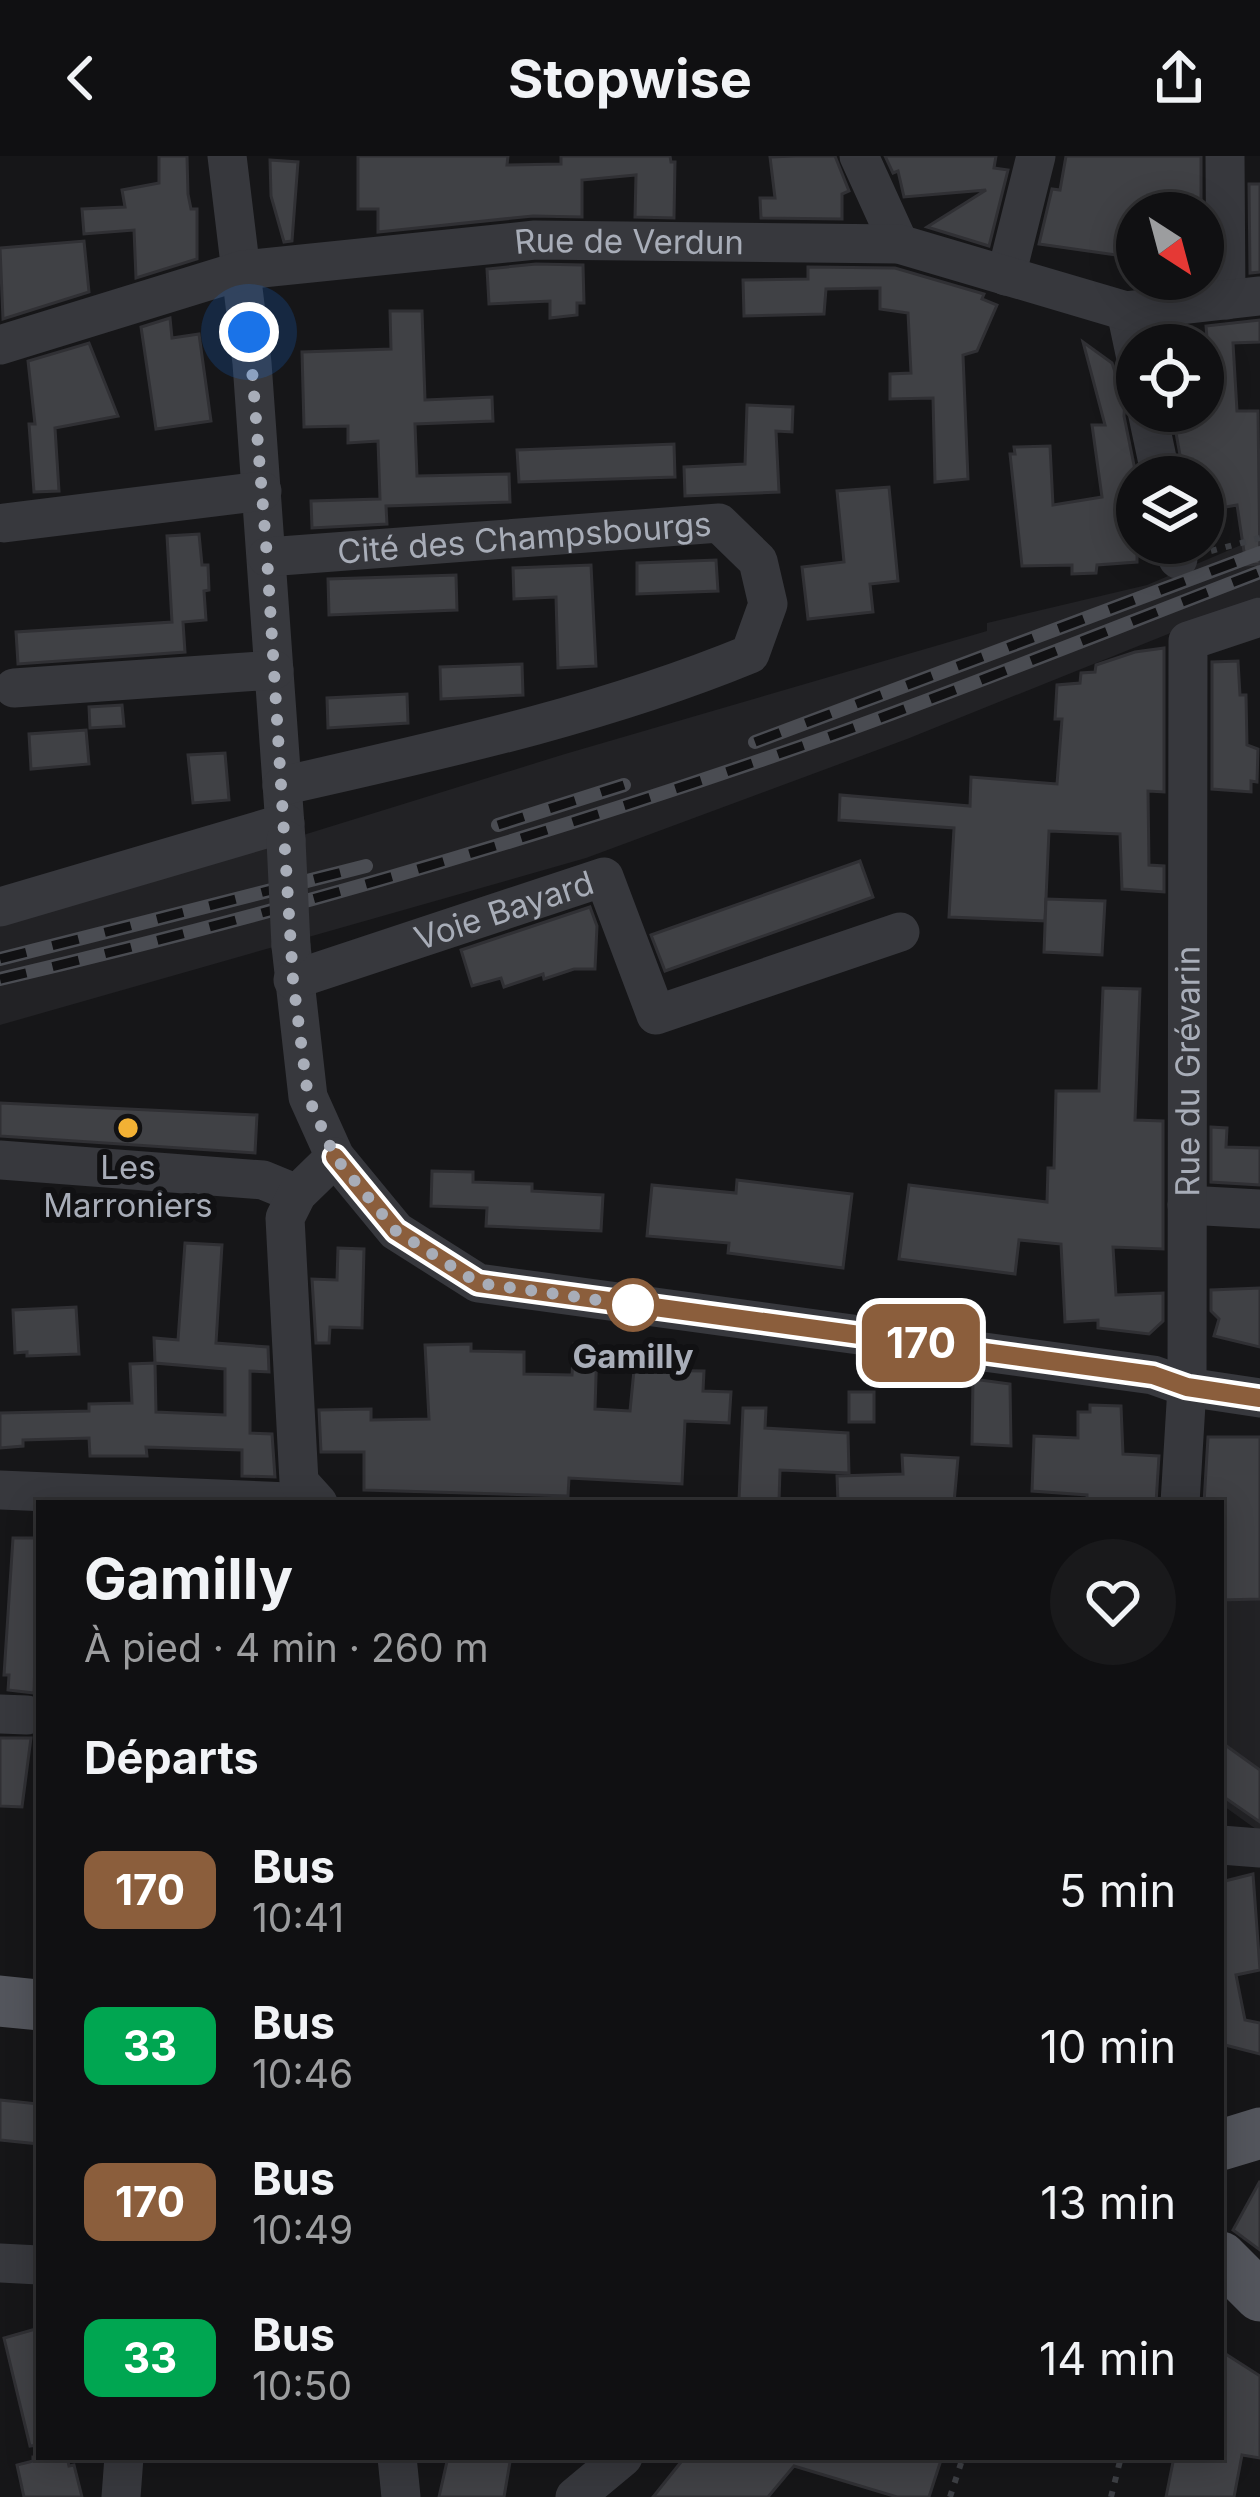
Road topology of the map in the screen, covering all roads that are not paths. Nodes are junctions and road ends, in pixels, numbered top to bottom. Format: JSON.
{"nodes":[{"id":1,"x":227,"y":156,"type":"edge"},
{"id":2,"x":859,"y":156,"type":"edge"},
{"id":3,"x":1036,"y":156,"type":"edge"},
{"id":4,"x":1225,"y":156,"type":"edge"},
{"id":5,"x":899,"y":244,"type":"junction"},
{"id":6,"x":243,"y":270,"type":"junction"},
{"id":7,"x":1006,"y":276,"type":"junction"},
{"id":8,"x":1243,"y":298,"type":"edge"},
{"id":9,"x":1126,"y":311,"type":"junction"},
{"id":10,"x":1129,"y":324,"type":"edge"},
{"id":11,"x":0,"y":345,"type":"edge"},
{"id":12,"x":262,"y":491,"type":"junction"},
{"id":13,"x":4,"y":523,"type":"dead end"},
{"id":14,"x":267,"y":557,"type":"junction"},
{"id":15,"x":1260,"y":617,"type":"edge"},
{"id":16,"x":274,"y":670,"type":"junction"},
{"id":17,"x":14,"y":688,"type":"dead end"},
{"id":18,"x":284,"y":817,"type":"junction"},
{"id":19,"x":0,"y":907,"type":"edge"},
{"id":20,"x":900,"y":932,"type":"dead end"},
{"id":21,"x":292,"y":963,"type":"junction"},
{"id":22,"x":335,"y":1157,"type":"junction"},
{"id":23,"x":0,"y":1160,"type":"edge"},
{"id":24,"x":297,"y":1194,"type":"junction"},
{"id":25,"x":1187,"y":1205,"type":"junction"},
{"id":26,"x":1260,"y":1209,"type":"edge"},
{"id":27,"x":1187,"y":1387,"type":"junction"},
{"id":28,"x":1260,"y":1398,"type":"edge"},
{"id":29,"x":0,"y":1490,"type":"edge"},
{"id":30,"x":242,"y":1500,"type":"edge"},
{"id":31,"x":313,"y":1500,"type":"edge"},
{"id":32,"x":1180,"y":1500,"type":"edge"},
{"id":33,"x":1224,"y":1845,"type":"edge"},
{"id":34,"x":1260,"y":1848,"type":"edge"},
{"id":35,"x":0,"y":2001,"type":"edge"},
{"id":36,"x":36,"y":2005,"type":"edge"},
{"id":37,"x":36,"y":2021,"type":"edge"},
{"id":38,"x":0,"y":2022,"type":"edge"},
{"id":39,"x":1224,"y":2128,"type":"edge"},
{"id":40,"x":1260,"y":2133,"type":"edge"},
{"id":41,"x":1224,"y":2144,"type":"edge"},
{"id":42,"x":1224,"y":2260,"type":"edge"},
{"id":43,"x":0,"y":2263,"type":"edge"},
{"id":44,"x":36,"y":2265,"type":"edge"},
{"id":45,"x":1224,"y":2282,"type":"edge"},
{"id":46,"x":1260,"y":2300,"type":"edge"},
{"id":47,"x":124,"y":2460,"type":"edge"},
{"id":48,"x":397,"y":2460,"type":"edge"},
{"id":49,"x":618,"y":2460,"type":"edge"},
{"id":50,"x":121,"y":2497,"type":"edge"},
{"id":51,"x":401,"y":2497,"type":"edge"},
{"id":52,"x":575,"y":2497,"type":"edge"}],
"edges":[{"from":1,"to":6,"type":"street"},
{"from":2,"to":5,"type":"street"},
{"from":3,"to":7,"type":"street"},
{"from":4,"to":8,"type":"street"},
{"from":5,"to":6,"type":"street","name":"Rue de Verdun"},
{"from":5,"to":7,"type":"street","name":"Rue de Verdun"},
{"from":6,"to":11,"type":"street","name":"Rue de Verdun"},
{"from":6,"to":12,"type":"street"},
{"from":7,"to":9,"type":"street","name":"Rue de Verdun"},
{"from":8,"to":9,"type":"street","name":"Rue de Verdun"},
{"from":9,"to":10,"type":"street"},
{"from":12,"to":13,"type":"street"},
{"from":12,"to":14,"type":"street"},
{"from":14,"to":16,"type":"street"},
{"from":14,"to":18,"type":"street","name":"Cité des Champsbourgs"},
{"from":15,"to":25,"type":"street","name":"Rue du Grévarin"},
{"from":16,"to":17,"type":"street"},
{"from":16,"to":18,"type":"street"},
{"from":18,"to":19,"type":"street","name":"Cité des Champsbourgs"},
{"from":18,"to":21,"type":"street","bridge":true},
{"from":20,"to":21,"type":"street","name":"Voie Bayard"},
{"from":21,"to":22,"type":"street"},
{"from":22,"to":24,"type":"street"},
{"from":22,"to":27,"type":"street"},
{"from":23,"to":24,"type":"street"},
{"from":24,"to":31,"type":"street"},
{"from":25,"to":26,"type":"street"},
{"from":25,"to":27,"type":"street","name":"Rue du Grévarin"},
{"from":27,"to":28,"type":"street"},
{"from":27,"to":32,"type":"street","name":"Rue du Grévarin"},
{"from":29,"to":30,"type":"street"},
{"from":33,"to":34,"type":"street"},
{"from":35,"to":36,"type":"main road"},
{"from":37,"to":38,"type":"main road"},
{"from":39,"to":40,"type":"main road"},
{"from":40,"to":41,"type":"main road"},
{"from":42,"to":46,"type":"main road"},
{"from":43,"to":44,"type":"street"},
{"from":45,"to":46,"type":"main road"},
{"from":47,"to":50,"type":"street"},
{"from":48,"to":51,"type":"street"},
{"from":49,"to":52,"type":"street"}]}
